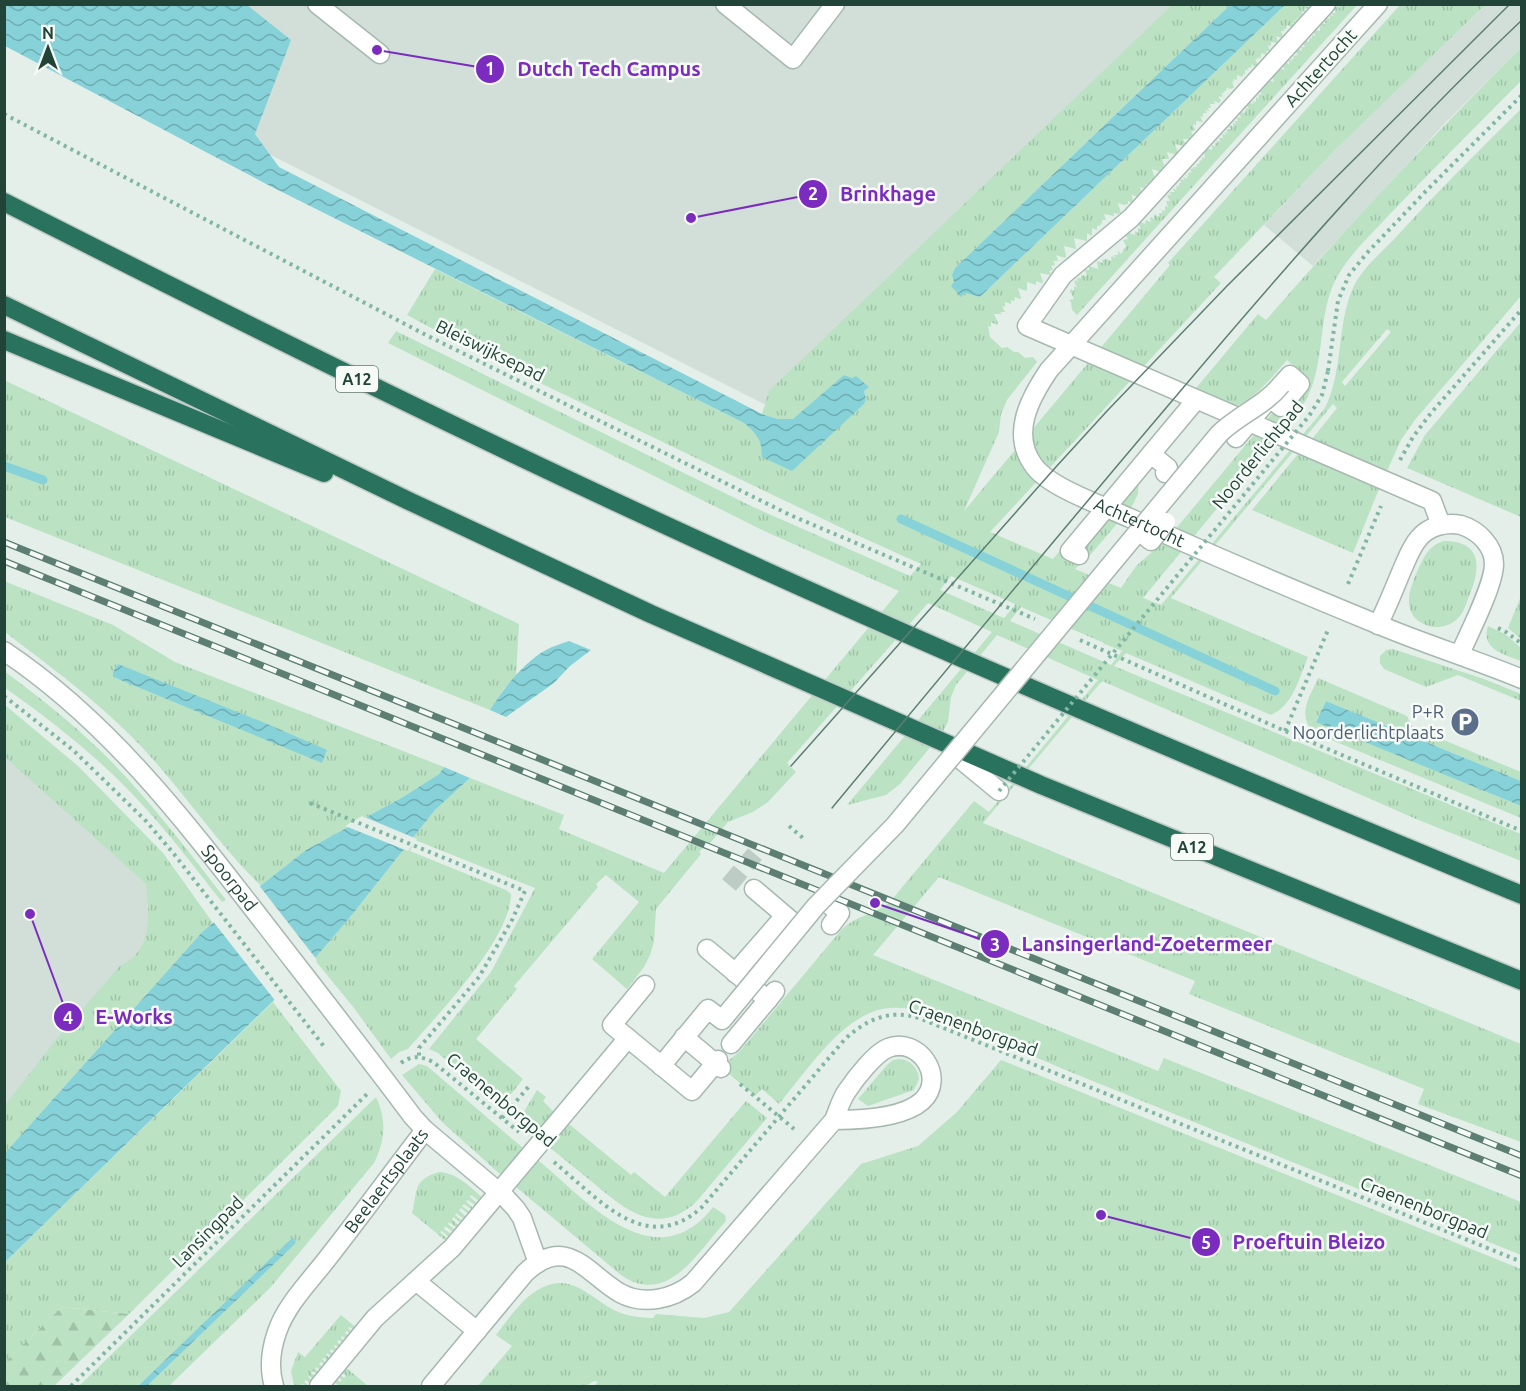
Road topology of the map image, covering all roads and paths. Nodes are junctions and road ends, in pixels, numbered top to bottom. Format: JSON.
{"nodes":[{"id":1,"x":317,"y":4,"type":"edge"},
{"id":2,"x":725,"y":4,"type":"edge"},
{"id":3,"x":835,"y":4,"type":"edge"},
{"id":4,"x":1326,"y":4,"type":"edge"},
{"id":5,"x":1378,"y":4,"type":"edge"},
{"id":6,"x":380,"y":54,"type":"dead end"},
{"id":7,"x":1521,"y":95,"type":"edge"},
{"id":8,"x":4,"y":114,"type":"edge"},
{"id":9,"x":4,"y":202,"type":"edge"},
{"id":10,"x":4,"y":305,"type":"edge"},
{"id":11,"x":4,"y":340,"type":"edge"},
{"id":12,"x":1071,"y":345,"type":"junction"},
{"id":13,"x":1196,"y":400,"type":"junction"},
{"id":14,"x":1249,"y":423,"type":"junction"},
{"id":15,"x":1236,"y":438,"type":"dead end"},
{"id":16,"x":1151,"y":454,"type":"junction"},
{"id":17,"x":1165,"y":474,"type":"dead end"},
{"id":18,"x":1107,"y":507,"type":"junction"},
{"id":19,"x":1166,"y":522,"type":"dead end"},
{"id":20,"x":1441,"y":525,"type":"junction"},
{"id":21,"x":1139,"y":531,"type":"junction"},
{"id":22,"x":1079,"y":555,"type":"dead end"},
{"id":23,"x":533,"y":560,"type":"junction"},
{"id":24,"x":1039,"y":621,"type":"dead end"},
{"id":25,"x":1378,"y":625,"type":"junction"},
{"id":26,"x":1071,"y":636,"type":"dead end"},
{"id":27,"x":4,"y":651,"type":"edge"},
{"id":28,"x":1460,"y":654,"type":"junction"},
{"id":29,"x":1521,"y":679,"type":"edge"},
{"id":30,"x":4,"y":696,"type":"edge"},
{"id":31,"x":954,"y":754,"type":"junction"},
{"id":32,"x":999,"y":791,"type":"joint"},
{"id":33,"x":310,"y":803,"type":"dead end"},
{"id":34,"x":789,"y":826,"type":"dead end"},
{"id":35,"x":1521,"y":831,"type":"edge"},
{"id":36,"x":804,"y":839,"type":"dead end"},
{"id":37,"x":754,"y":889,"type":"dead end"},
{"id":38,"x":1521,"y":895,"type":"edge"},
{"id":39,"x":823,"y":900,"type":"junction"},
{"id":40,"x":782,"y":919,"type":"dead end"},
{"id":41,"x":831,"y":925,"type":"dead end"},
{"id":42,"x":799,"y":927,"type":"junction"},
{"id":43,"x":707,"y":949,"type":"dead end"},
{"id":44,"x":735,"y":973,"type":"junction"},
{"id":45,"x":1521,"y":981,"type":"edge"},
{"id":46,"x":645,"y":985,"type":"dead end"},
{"id":47,"x":689,"y":1032,"type":"junction"},
{"id":48,"x":316,"y":1037,"type":"dead end"},
{"id":49,"x":628,"y":1038,"type":"junction"},
{"id":50,"x":731,"y":1044,"type":"dead end"},
{"id":51,"x":718,"y":1064,"type":"junction"},
{"id":52,"x":661,"y":1066,"type":"junction"},
{"id":53,"x":530,"y":1085,"type":"dead end"},
{"id":54,"x":364,"y":1097,"type":"dead end"},
{"id":55,"x":779,"y":1116,"type":"junction"},
{"id":56,"x":502,"y":1118,"type":"junction"},
{"id":57,"x":834,"y":1120,"type":"junction"},
{"id":58,"x":425,"y":1130,"type":"junction"},
{"id":59,"x":813,"y":1144,"type":"junction"},
{"id":60,"x":536,"y":1148,"type":"junction"},
{"id":61,"x":499,"y":1192,"type":"junction"},
{"id":62,"x":1521,"y":1262,"type":"edge"},
{"id":63,"x":538,"y":1263,"type":"junction"},
{"id":64,"x":416,"y":1281,"type":"junction"},
{"id":65,"x":477,"y":1331,"type":"junction"},
{"id":66,"x":70,"y":1386,"type":"edge"},
{"id":67,"x":274,"y":1386,"type":"edge"},
{"id":68,"x":319,"y":1386,"type":"edge"},
{"id":69,"x":431,"y":1386,"type":"edge"}],
"edges":[{"from":1,"to":6,"type":"street"},
{"from":2,"to":3,"type":"street"},
{"from":4,"to":12,"type":"street"},
{"from":5,"to":12,"type":"street","name":"Achtertocht"},
{"from":7,"to":32,"type":"path","name":"Noorderlichtpad","bridge":true},
{"from":8,"to":24,"type":"path","name":"Bleiswijksepad"},
{"from":9,"to":38,"type":"highway","number":"A12"},
{"from":10,"to":23,"type":"highway","number":"A12"},
{"from":11,"to":23,"type":"highway","number":"A12"},
{"from":12,"to":13,"type":"street"},
{"from":12,"to":18,"type":"street","name":"Achtertocht"},
{"from":13,"to":14,"type":"street"},
{"from":13,"to":16,"type":"street"},
{"from":14,"to":15,"type":"street"},
{"from":14,"to":20,"type":"street"},
{"from":14,"to":21,"type":"street","bridge":true},
{"from":16,"to":17,"type":"street"},
{"from":16,"to":18,"type":"street"},
{"from":18,"to":22,"type":"street"},
{"from":18,"to":25,"type":"street","name":"Achtertocht"},
{"from":19,"to":21,"type":"street","bridge":true},
{"from":20,"to":25,"type":"street"},
{"from":20,"to":28,"type":"street"},
{"from":21,"to":31,"type":"street","bridge":true},
{"from":23,"to":45,"type":"highway","number":"A12"},
{"from":25,"to":28,"type":"street","name":"Achtertocht"},
{"from":26,"to":35,"type":"path"},
{"from":27,"to":58,"type":"street","name":"Spoorpad"},
{"from":28,"to":29,"type":"street","name":"Achtertocht"},
{"from":30,"to":48,"type":"path","name":"Spoorpad"},
{"from":31,"to":32,"type":"street"},
{"from":31,"to":39,"type":"street","bridge":true},
{"from":33,"to":56,"type":"path","name":"Craenenborgpad"},
{"from":34,"to":36,"type":"path"},
{"from":37,"to":42,"type":"street"},
{"from":39,"to":41,"type":"street"},
{"from":39,"to":42,"type":"street","bridge":true},
{"from":40,"to":44,"type":"street"},
{"from":42,"to":47,"type":"street","bridge":true},
{"from":43,"to":44,"type":"street"},
{"from":44,"to":50,"type":"street"},
{"from":46,"to":49,"type":"street"},
{"from":47,"to":51,"type":"street"},
{"from":47,"to":52,"type":"street"},
{"from":49,"to":52,"type":"street"},
{"from":49,"to":60,"type":"street"},
{"from":51,"to":52,"type":"street"},
{"from":51,"to":55,"type":"path"},
{"from":53,"to":56,"type":"path"},
{"from":54,"to":66,"type":"path","name":"Lansingpad"},
{"from":55,"to":59,"type":"path"},
{"from":55,"to":60,"type":"path","name":"Craenenborgpad"},
{"from":55,"to":62,"type":"path","name":"Craenenborgpad"},
{"from":56,"to":60,"type":"path","name":"Craenenborgpad"},
{"from":57,"to":57,"type":"street"},
{"from":57,"to":59,"type":"street"},
{"from":58,"to":61,"type":"street","name":"Beelaertsplaats"},
{"from":58,"to":67,"type":"street","name":"Beelaertsplaats"},
{"from":59,"to":63,"type":"street"},
{"from":60,"to":61,"type":"street"},
{"from":61,"to":63,"type":"street","name":"Beelaertsplaats"},
{"from":61,"to":64,"type":"street"},
{"from":63,"to":65,"type":"street"},
{"from":64,"to":65,"type":"street"},
{"from":64,"to":68,"type":"street"},
{"from":65,"to":69,"type":"street"}]}
